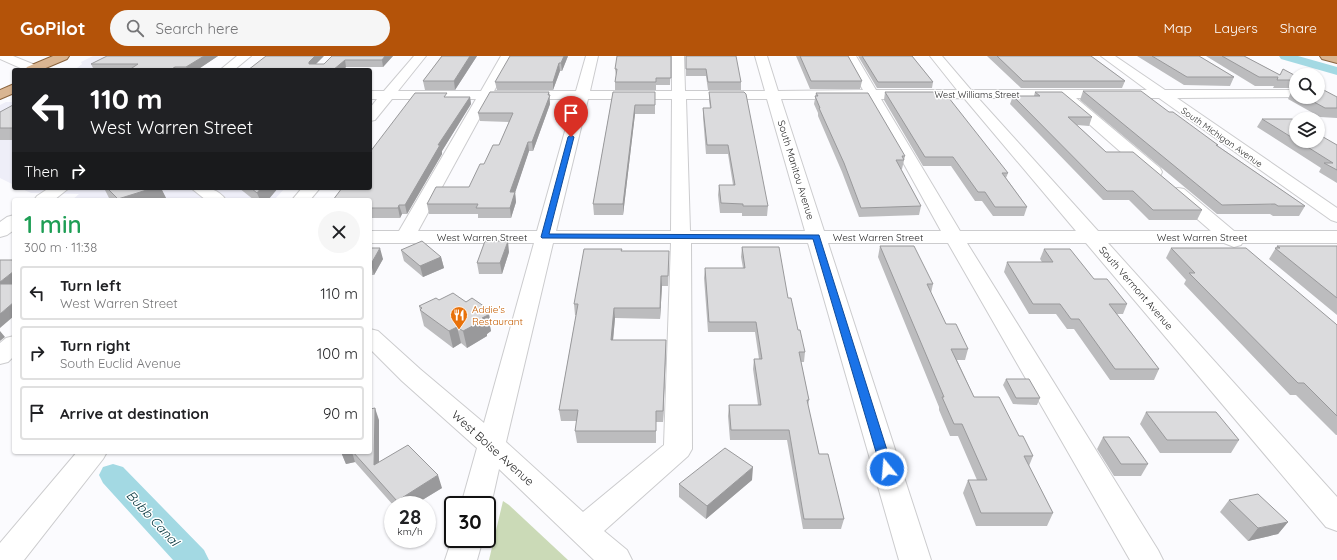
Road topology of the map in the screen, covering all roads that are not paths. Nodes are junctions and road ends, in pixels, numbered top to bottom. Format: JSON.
{"nodes":[{"id":1,"x":3,"y":56,"type":"edge"},
{"id":2,"x":62,"y":56,"type":"edge"},
{"id":3,"x":245,"y":56,"type":"edge"},
{"id":4,"x":420,"y":56,"type":"edge"},
{"id":5,"x":507,"y":56,"type":"edge"},
{"id":6,"x":592,"y":56,"type":"edge"},
{"id":7,"x":678,"y":56,"type":"edge"},
{"id":8,"x":762,"y":56,"type":"edge"},
{"id":9,"x":850,"y":56,"type":"edge"},
{"id":10,"x":936,"y":56,"type":"edge"},
{"id":11,"x":1107,"y":56,"type":"edge"},
{"id":12,"x":1326,"y":56,"type":"edge"},
{"id":13,"x":75,"y":58,"type":"dead end"},
{"id":14,"x":1337,"y":59,"type":"edge"},
{"id":15,"x":30,"y":68,"type":"edge"},
{"id":16,"x":38,"y":68,"type":"edge"},
{"id":17,"x":56,"y":68,"type":"edge"},
{"id":18,"x":229,"y":68,"type":"edge"},
{"id":19,"x":12,"y":79,"type":"edge"},
{"id":20,"x":1235,"y":81,"type":"edge"},
{"id":21,"x":0,"y":84,"type":"edge"},
{"id":22,"x":12,"y":89,"type":"edge"},
{"id":23,"x":486,"y":94,"type":"junction"},
{"id":24,"x":582,"y":94,"type":"junction"},
{"id":25,"x":678,"y":94,"type":"junction"},
{"id":26,"x":773,"y":94,"type":"junction"},
{"id":27,"x":872,"y":94,"type":"junction"},
{"id":28,"x":967,"y":94,"type":"junction"},
{"id":29,"x":1063,"y":94,"type":"junction"},
{"id":30,"x":1160,"y":94,"type":"junction"},
{"id":31,"x":1256,"y":94,"type":"junction"},
{"id":32,"x":1289,"y":94,"type":"edge"},
{"id":33,"x":0,"y":95,"type":"edge"},
{"id":34,"x":372,"y":95,"type":"edge"},
{"id":35,"x":388,"y":95,"type":"junction"},
{"id":36,"x":372,"y":115,"type":"edge"},
{"id":37,"x":57,"y":190,"type":"edge"},
{"id":38,"x":203,"y":190,"type":"edge"},
{"id":39,"x":309,"y":190,"type":"edge"},
{"id":40,"x":46,"y":198,"type":"edge"},
{"id":41,"x":214,"y":198,"type":"edge"},
{"id":42,"x":303,"y":198,"type":"edge"},
{"id":43,"x":1337,"y":216,"type":"edge"},
{"id":44,"x":12,"y":222,"type":"edge"},
{"id":45,"x":0,"y":231,"type":"edge"},
{"id":46,"x":0,"y":237,"type":"edge"},
{"id":47,"x":12,"y":237,"type":"edge"},
{"id":48,"x":372,"y":237,"type":"edge"},
{"id":49,"x":405,"y":237,"type":"junction"},
{"id":50,"x":545,"y":237,"type":"junction"},
{"id":51,"x":681,"y":237,"type":"junction"},
{"id":52,"x":816,"y":237,"type":"junction"},
{"id":53,"x":954,"y":237,"type":"junction"},
{"id":54,"x":1091,"y":237,"type":"junction"},
{"id":55,"x":1229,"y":237,"type":"junction"},
{"id":56,"x":1337,"y":237,"type":"edge"},
{"id":57,"x":1247,"y":252,"type":"edge"},
{"id":58,"x":372,"y":338,"type":"edge"},
{"id":59,"x":12,"y":345,"type":"edge"},
{"id":60,"x":0,"y":356,"type":"edge"},
{"id":61,"x":492,"y":444,"type":"junction"},
{"id":62,"x":91,"y":454,"type":"edge"},
{"id":63,"x":478,"y":496,"type":"edge"},
{"id":64,"x":1337,"y":518,"type":"edge"},
{"id":65,"x":583,"y":531,"type":"junction"},
{"id":66,"x":464,"y":548,"type":"edge"},
{"id":67,"x":5,"y":560,"type":"edge"},
{"id":68,"x":461,"y":560,"type":"edge"},
{"id":69,"x":616,"y":560,"type":"edge"},
{"id":70,"x":915,"y":560,"type":"edge"},
{"id":71,"x":1147,"y":560,"type":"edge"}],
"edges":[{"from":1,"to":15,"type":"street"},
{"from":2,"to":16,"type":"main road"},
{"from":3,"to":18,"type":"street"},
{"from":4,"to":35,"type":"street"},
{"from":5,"to":23,"type":"street"},
{"from":6,"to":24,"type":"street"},
{"from":7,"to":25,"type":"street"},
{"from":8,"to":26,"type":"street","name":"South Manitou Avenue"},
{"from":9,"to":27,"type":"street"},
{"from":10,"to":28,"type":"street","name":"South Vermont Avenue"},
{"from":11,"to":30,"type":"street","name":"South Michigan Avenue"},
{"from":12,"to":14,"type":"main road"},
{"from":13,"to":17,"type":"main road"},
{"from":19,"to":21,"type":"main road"},
{"from":20,"to":31,"type":"street"},
{"from":22,"to":33,"type":"main road"},
{"from":23,"to":24,"type":"street","name":"West Williams Street"},
{"from":23,"to":35,"type":"street","name":"West Williams Street"},
{"from":23,"to":49,"type":"street"},
{"from":24,"to":25,"type":"street","name":"West Williams Street"},
{"from":24,"to":50,"type":"street"},
{"from":25,"to":26,"type":"street","name":"West Williams Street"},
{"from":25,"to":51,"type":"street"},
{"from":26,"to":27,"type":"street","name":"West Williams Street"},
{"from":26,"to":52,"type":"street","name":"South Manitou Avenue"},
{"from":27,"to":28,"type":"street","name":"West Williams Street"},
{"from":27,"to":53,"type":"street"},
{"from":28,"to":29,"type":"street","name":"West Williams Street"},
{"from":28,"to":54,"type":"street","name":"South Vermont Avenue"},
{"from":29,"to":30,"type":"street","name":"West Williams Street"},
{"from":29,"to":55,"type":"street"},
{"from":30,"to":31,"type":"street","name":"West Williams Street"},
{"from":30,"to":43,"type":"street","name":"South Michigan Avenue"},
{"from":31,"to":32,"type":"street","name":"West Williams Street"},
{"from":34,"to":35,"type":"street","name":"West Williams Street"},
{"from":35,"to":36,"type":"street"},
{"from":37,"to":40,"type":"street"},
{"from":38,"to":41,"type":"street"},
{"from":39,"to":42,"type":"street"},
{"from":44,"to":45,"type":"street"},
{"from":46,"to":47,"type":"street"},
{"from":48,"to":49,"type":"street","name":"West Warren Street"},
{"from":49,"to":50,"type":"street","name":"West Warren Street"},
{"from":50,"to":51,"type":"street","name":"West Warren Street"},
{"from":50,"to":61,"type":"street"},
{"from":51,"to":52,"type":"street","name":"West Warren Street"},
{"from":51,"to":65,"type":"street"},
{"from":52,"to":53,"type":"street","name":"West Warren Street"},
{"from":52,"to":70,"type":"street","name":"South Manitou Avenue"},
{"from":53,"to":54,"type":"street","name":"West Warren Street"},
{"from":53,"to":71,"type":"street"},
{"from":54,"to":55,"type":"street","name":"West Warren Street"},
{"from":54,"to":64,"type":"street","name":"South Vermont Avenue"},
{"from":55,"to":56,"type":"street","name":"West Warren Street"},
{"from":55,"to":57,"type":"street"},
{"from":58,"to":61,"type":"street","name":"West Boise Avenue"},
{"from":59,"to":60,"type":"street"},
{"from":61,"to":63,"type":"street"},
{"from":61,"to":65,"type":"street","name":"West Boise Avenue"},
{"from":62,"to":67,"type":"street"},
{"from":65,"to":69,"type":"street","name":"West Boise Avenue"},
{"from":66,"to":68,"type":"street"}]}
